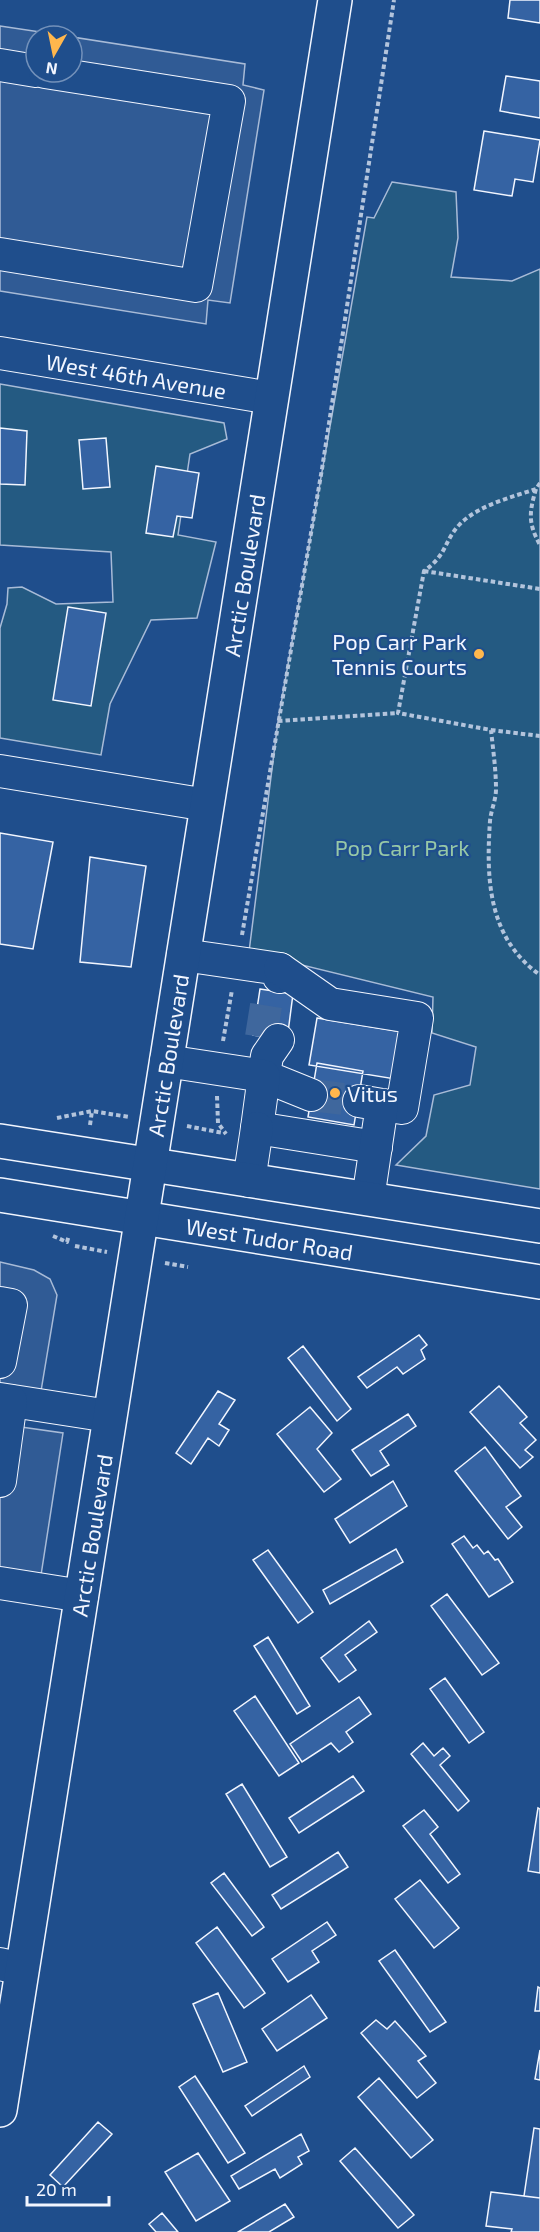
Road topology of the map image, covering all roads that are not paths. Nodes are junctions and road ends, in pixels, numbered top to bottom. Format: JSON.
{"nodes":[{"id":1,"x":335,"y":0,"type":"edge"},
{"id":2,"x":0,"y":65,"type":"edge"},
{"id":3,"x":24,"y":69,"type":"edge"},
{"id":4,"x":84,"y":78,"type":"edge"},
{"id":5,"x":0,"y":254,"type":"edge"},
{"id":6,"x":0,"y":353,"type":"edge"},
{"id":7,"x":271,"y":398,"type":"junction"},
{"id":8,"x":0,"y":771,"type":"edge"},
{"id":9,"x":207,"y":805,"type":"junction"},
{"id":10,"x":183,"y":955,"type":"junction"},
{"id":11,"x":267,"y":1052,"type":"junction"},
{"id":12,"x":166,"y":1061,"type":"junction"},
{"id":13,"x":312,"y":1095,"type":"tunnel mouth"},
{"id":14,"x":244,"y":1134,"type":"junction"},
{"id":15,"x":0,"y":1141,"type":"edge"},
{"id":16,"x":376,"y":1147,"type":"junction"},
{"id":17,"x":150,"y":1166,"type":"junction"},
{"id":18,"x":249,"y":1181,"type":"junction"},
{"id":19,"x":0,"y":1195,"type":"edge"},
{"id":20,"x":368,"y":1199,"type":"junction"},
{"id":21,"x":141,"y":1217,"type":"junction"},
{"id":22,"x":540,"y":1226,"type":"edge"},
{"id":23,"x":540,"y":1282,"type":"edge"},
{"id":24,"x":0,"y":1303,"type":"edge"},
{"id":25,"x":0,"y":1362,"type":"edge"},
{"id":26,"x":6,"y":1400,"type":"edge"},
{"id":27,"x":109,"y":1416,"type":"junction"},
{"id":28,"x":0,"y":1481,"type":"edge"},
{"id":29,"x":0,"y":1583,"type":"edge"},
{"id":30,"x":82,"y":1596,"type":"junction"},
{"id":31,"x":11,"y":1967,"type":"edge"},
{"id":32,"x":0,"y":2110,"type":"edge"}],
"edges":[{"from":1,"to":7,"type":"main road","name":"Arctic Boulevard"},
{"from":2,"to":3,"type":"street"},
{"from":4,"to":5,"type":"street"},
{"from":6,"to":7,"type":"street","name":"West 46th Avenue"},
{"from":7,"to":9,"type":"main road","name":"Arctic Boulevard"},
{"from":8,"to":9,"type":"street"},
{"from":9,"to":10,"type":"main road","name":"Arctic Boulevard"},
{"from":10,"to":12,"type":"main road","name":"Arctic Boulevard"},
{"from":10,"to":16,"type":"street"},
{"from":11,"to":12,"type":"street"},
{"from":11,"to":13,"type":"street"},
{"from":11,"to":14,"type":"street"},
{"from":12,"to":17,"type":"main road","name":"Arctic Boulevard"},
{"from":14,"to":16,"type":"street"},
{"from":14,"to":18,"type":"street"},
{"from":15,"to":17,"type":"main road"},
{"from":16,"to":20,"type":"street"},
{"from":17,"to":18,"type":"main road"},
{"from":17,"to":21,"type":"main road","name":"Arctic Boulevard"},
{"from":18,"to":20,"type":"main road"},
{"from":19,"to":21,"type":"main road","name":"West Tudor Road"},
{"from":20,"to":22,"type":"main road"},
{"from":21,"to":23,"type":"main road","name":"West Tudor Road"},
{"from":21,"to":27,"type":"main road","name":"Arctic Boulevard"},
{"from":24,"to":25,"type":"street"},
{"from":26,"to":27,"type":"street"},
{"from":26,"to":28,"type":"street"},
{"from":27,"to":30,"type":"main road","name":"Arctic Boulevard"},
{"from":29,"to":30,"type":"street"},
{"from":30,"to":31,"type":"main road","name":"Arctic Boulevard"},
{"from":31,"to":32,"type":"main road","name":"Arctic Boulevard"}]}
